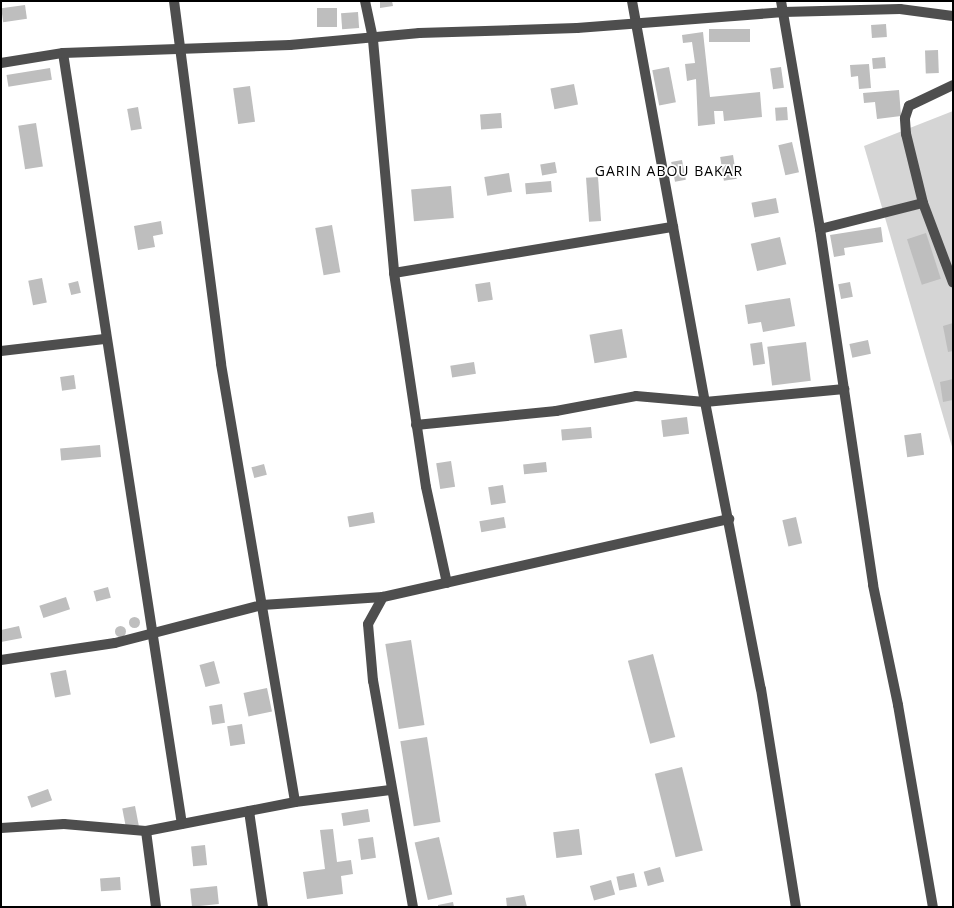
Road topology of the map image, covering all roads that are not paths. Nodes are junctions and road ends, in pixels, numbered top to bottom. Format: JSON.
{"nodes":[{"id":1,"x":174,"y":1,"type":"edge"},
{"id":2,"x":365,"y":1,"type":"edge"},
{"id":3,"x":632,"y":1,"type":"edge"},
{"id":4,"x":781,"y":1,"type":"edge"},
{"id":5,"x":783,"y":12,"type":"junction"},
{"id":6,"x":953,"y":16,"type":"edge"},
{"id":7,"x":635,"y":22,"type":"junction"},
{"id":8,"x":373,"y":40,"type":"junction"},
{"id":9,"x":178,"y":50,"type":"junction"},
{"id":10,"x":63,"y":53,"type":"junction"},
{"id":11,"x":1,"y":63,"type":"edge"},
{"id":12,"x":953,"y":85,"type":"edge"},
{"id":13,"x":924,"y":203,"type":"junction"},
{"id":14,"x":673,"y":226,"type":"junction"},
{"id":15,"x":820,"y":230,"type":"junction"},
{"id":16,"x":394,"y":273,"type":"junction"},
{"id":17,"x":953,"y":283,"type":"edge"},
{"id":18,"x":104,"y":339,"type":"junction"},
{"id":19,"x":1,"y":351,"type":"edge"},
{"id":20,"x":844,"y":389,"type":"junction"},
{"id":21,"x":705,"y":402,"type":"junction"},
{"id":22,"x":416,"y":425,"type":"junction"},
{"id":23,"x":729,"y":519,"type":"junction"},
{"id":24,"x":447,"y":582,"type":"junction"},
{"id":25,"x":383,"y":598,"type":"junction"},
{"id":26,"x":262,"y":605,"type":"junction"},
{"id":27,"x":155,"y":633,"type":"junction"},
{"id":28,"x":1,"y":660,"type":"edge"},
{"id":29,"x":390,"y":790,"type":"junction"},
{"id":30,"x":295,"y":802,"type":"junction"},
{"id":31,"x":249,"y":811,"type":"junction"},
{"id":32,"x":182,"y":824,"type":"junction"},
{"id":33,"x":1,"y":828,"type":"edge"},
{"id":34,"x":146,"y":831,"type":"junction"},
{"id":35,"x":156,"y":907,"type":"edge"},
{"id":36,"x":263,"y":907,"type":"edge"},
{"id":37,"x":413,"y":907,"type":"edge"},
{"id":38,"x":796,"y":907,"type":"edge"},
{"id":39,"x":932,"y":907,"type":"edge"}],
"edges":[{"from":1,"to":9,"type":"street"},
{"from":2,"to":8,"type":"street"},
{"from":3,"to":7,"type":"street"},
{"from":4,"to":5,"type":"street"},
{"from":5,"to":6,"type":"street"},
{"from":5,"to":7,"type":"street"},
{"from":5,"to":15,"type":"street"},
{"from":7,"to":8,"type":"street"},
{"from":7,"to":14,"type":"street"},
{"from":8,"to":9,"type":"street"},
{"from":8,"to":16,"type":"street"},
{"from":9,"to":10,"type":"street"},
{"from":9,"to":26,"type":"street"},
{"from":10,"to":11,"type":"street"},
{"from":10,"to":18,"type":"street"},
{"from":12,"to":13,"type":"street"},
{"from":13,"to":15,"type":"street"},
{"from":13,"to":17,"type":"street"},
{"from":14,"to":16,"type":"street"},
{"from":14,"to":21,"type":"street"},
{"from":15,"to":20,"type":"street"},
{"from":16,"to":22,"type":"street"},
{"from":18,"to":19,"type":"street"},
{"from":18,"to":27,"type":"street"},
{"from":20,"to":21,"type":"street"},
{"from":20,"to":39,"type":"street"},
{"from":21,"to":22,"type":"street"},
{"from":21,"to":23,"type":"street"},
{"from":22,"to":24,"type":"street"},
{"from":23,"to":24,"type":"street"},
{"from":23,"to":38,"type":"street"},
{"from":24,"to":25,"type":"street"},
{"from":25,"to":26,"type":"street"},
{"from":25,"to":29,"type":"street"},
{"from":26,"to":27,"type":"street"},
{"from":26,"to":30,"type":"street"},
{"from":27,"to":28,"type":"street"},
{"from":27,"to":32,"type":"street"},
{"from":29,"to":30,"type":"street"},
{"from":29,"to":37,"type":"street"},
{"from":30,"to":31,"type":"street"},
{"from":31,"to":32,"type":"street"},
{"from":31,"to":36,"type":"street"},
{"from":32,"to":34,"type":"street"},
{"from":33,"to":34,"type":"street"},
{"from":34,"to":35,"type":"street"}]}
